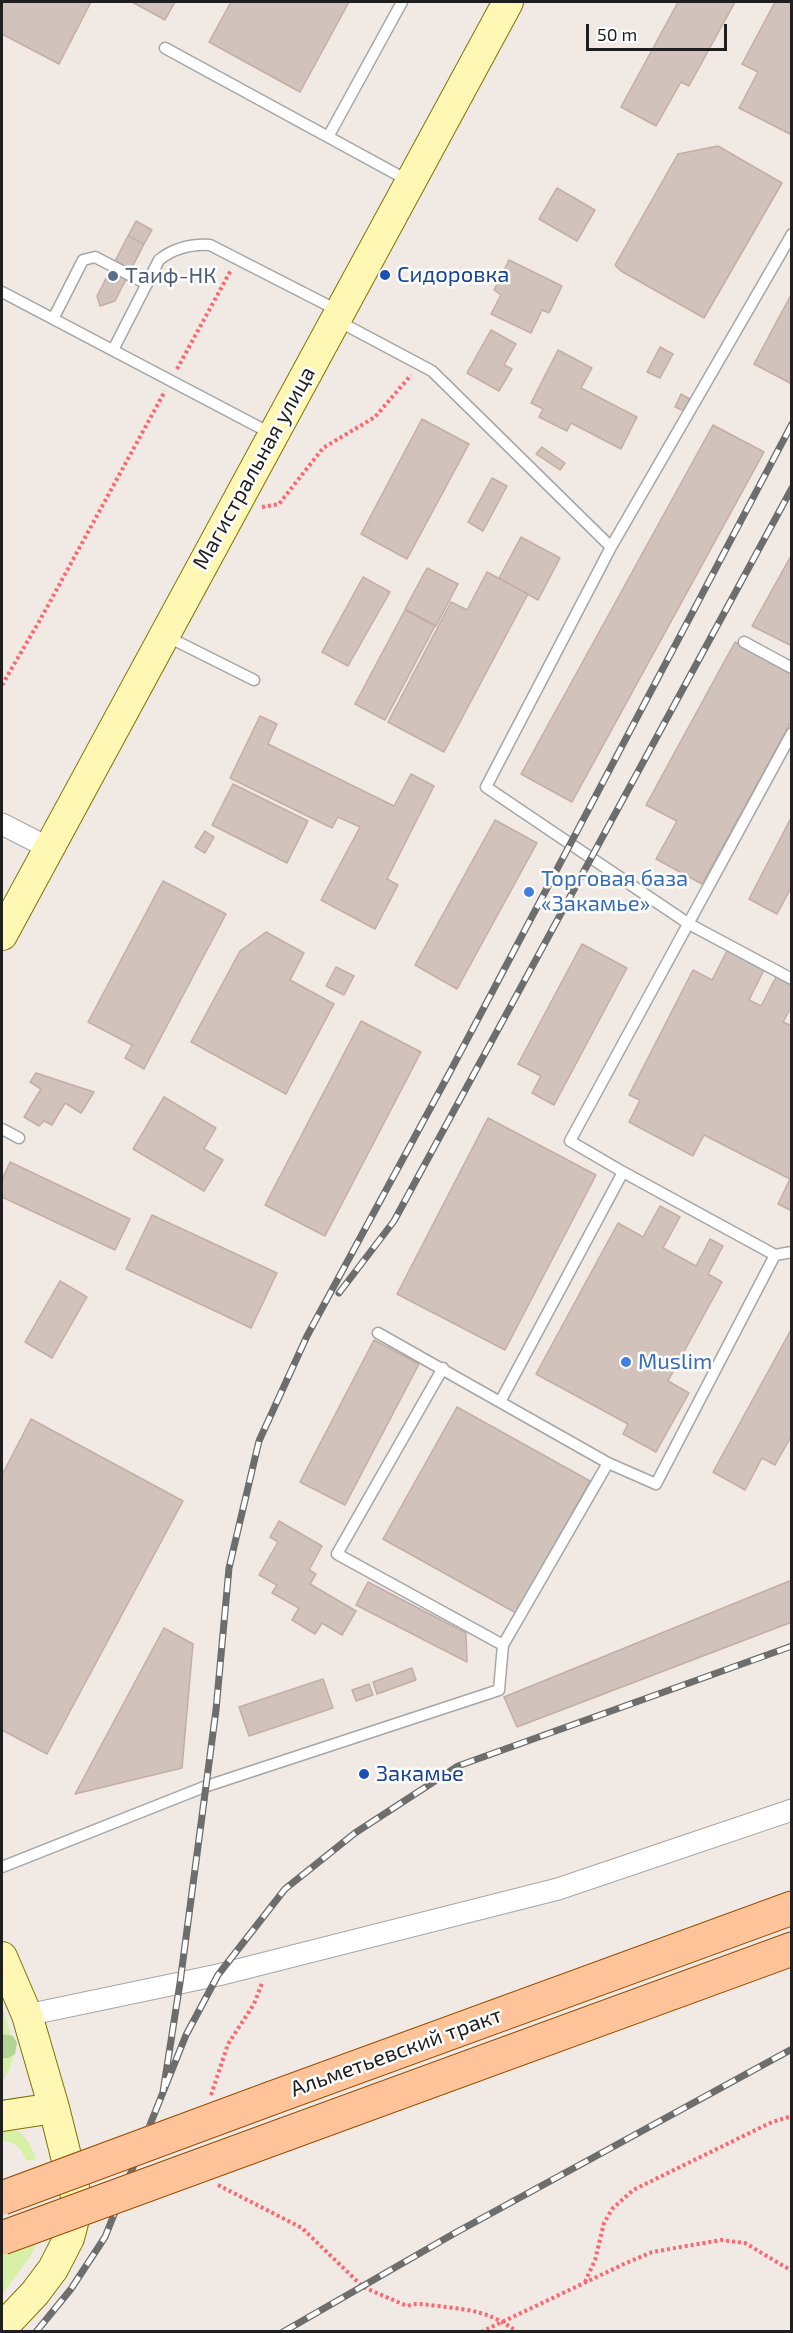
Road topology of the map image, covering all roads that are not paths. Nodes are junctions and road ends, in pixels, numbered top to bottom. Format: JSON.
{"nodes":[{"id":1,"x":402,"y":2,"type":"edge"},
{"id":2,"x":508,"y":2,"type":"edge"},
{"id":3,"x":165,"y":48,"type":"dead end"},
{"id":4,"x":328,"y":137,"type":"junction"},
{"id":5,"x":412,"y":182,"type":"junction"},
{"id":6,"x":792,"y":234,"type":"edge"},
{"id":7,"x":147,"y":284,"type":"junction"},
{"id":8,"x":2,"y":292,"type":"edge"},
{"id":9,"x":338,"y":315,"type":"junction"},
{"id":10,"x":53,"y":319,"type":"junction"},
{"id":11,"x":113,"y":350,"type":"junction"},
{"id":12,"x":272,"y":434,"type":"junction"},
{"id":13,"x":611,"y":547,"type":"junction"},
{"id":14,"x":164,"y":634,"type":"junction"},
{"id":15,"x":744,"y":642,"type":"dead end"},
{"id":16,"x":792,"y":668,"type":"edge"},
{"id":17,"x":254,"y":680,"type":"dead end"},
{"id":18,"x":792,"y":733,"type":"edge"},
{"id":19,"x":2,"y":824,"type":"edge"},
{"id":20,"x":49,"y":848,"type":"junction"},
{"id":21,"x":689,"y":924,"type":"junction"},
{"id":22,"x":2,"y":935,"type":"edge"},
{"id":23,"x":792,"y":979,"type":"edge"},
{"id":24,"x":2,"y":1129,"type":"edge"},
{"id":25,"x":20,"y":1138,"type":"dead end"},
{"id":26,"x":623,"y":1172,"type":"junction"},
{"id":27,"x":792,"y":1252,"type":"edge"},
{"id":28,"x":775,"y":1254,"type":"junction"},
{"id":29,"x":378,"y":1333,"type":"dead end"},
{"id":30,"x":443,"y":1368,"type":"junction"},
{"id":31,"x":500,"y":1402,"type":"junction"},
{"id":32,"x":608,"y":1463,"type":"junction"},
{"id":33,"x":503,"y":1645,"type":"junction"},
{"id":34,"x":792,"y":1810,"type":"edge"},
{"id":35,"x":2,"y":1866,"type":"edge"},
{"id":36,"x":792,"y":1908,"type":"edge"},
{"id":37,"x":792,"y":1948,"type":"edge"},
{"id":38,"x":2,"y":1957,"type":"edge"},
{"id":39,"x":27,"y":2015,"type":"junction"},
{"id":40,"x":54,"y":2108,"type":"junction"},
{"id":41,"x":2,"y":2116,"type":"edge"},
{"id":42,"x":2,"y":2198,"type":"edge"},
{"id":43,"x":2,"y":2238,"type":"edge"},
{"id":44,"x":2,"y":2328,"type":"edge"}],
"edges":[{"from":1,"to":4,"type":"lane"},
{"from":2,"to":5,"type":"main road","name":"Магистральная улица"},
{"from":3,"to":4,"type":"lane"},
{"from":4,"to":5,"type":"lane"},
{"from":5,"to":9,"type":"main road","name":"Магистральная улица"},
{"from":6,"to":13,"type":"lane"},
{"from":7,"to":9,"type":"lane"},
{"from":7,"to":10,"type":"lane"},
{"from":7,"to":11,"type":"lane"},
{"from":8,"to":10,"type":"lane"},
{"from":9,"to":12,"type":"main road","name":"Магистральная улица"},
{"from":9,"to":13,"type":"lane"},
{"from":10,"to":11,"type":"lane"},
{"from":11,"to":12,"type":"lane"},
{"from":12,"to":14,"type":"main road","name":"Магистральная улица"},
{"from":13,"to":21,"type":"lane"},
{"from":14,"to":17,"type":"lane"},
{"from":14,"to":20,"type":"main road","name":"Магистральная улица"},
{"from":15,"to":16,"type":"lane"},
{"from":18,"to":21,"type":"lane"},
{"from":19,"to":20,"type":"street"},
{"from":20,"to":22,"type":"main road","name":"Магистральная улица"},
{"from":21,"to":23,"type":"lane"},
{"from":21,"to":26,"type":"lane"},
{"from":24,"to":25,"type":"lane"},
{"from":26,"to":28,"type":"lane"},
{"from":26,"to":31,"type":"lane"},
{"from":27,"to":28,"type":"lane"},
{"from":28,"to":32,"type":"lane"},
{"from":29,"to":30,"type":"lane"},
{"from":30,"to":31,"type":"lane"},
{"from":30,"to":33,"type":"lane"},
{"from":31,"to":32,"type":"lane"},
{"from":32,"to":33,"type":"lane"},
{"from":33,"to":35,"type":"lane"},
{"from":34,"to":39,"type":"street"},
{"from":36,"to":42,"type":"main road","name":"Альметьевский тракт","bridge":true},
{"from":37,"to":43,"type":"main road","name":"Альметьевский тракт","bridge":true},
{"from":38,"to":39,"type":"main road"},
{"from":39,"to":40,"type":"main road"},
{"from":40,"to":41,"type":"main road"},
{"from":40,"to":44,"type":"main road"}]}
